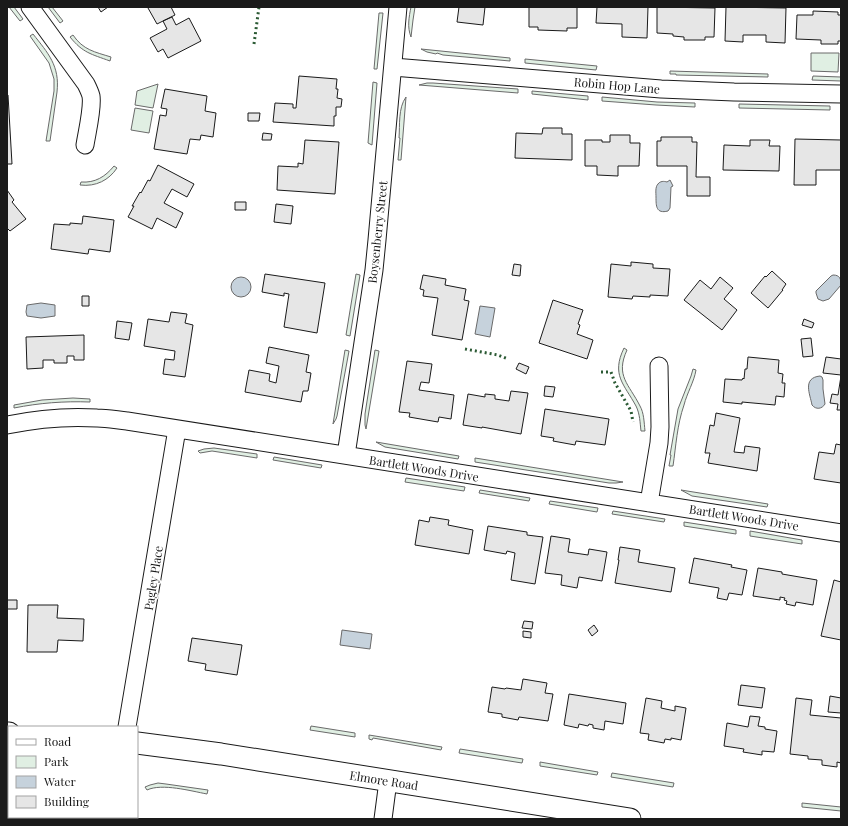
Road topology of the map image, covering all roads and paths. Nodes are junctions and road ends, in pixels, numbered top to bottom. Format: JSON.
{"nodes":[{"id":1,"x":30,"y":7,"type":"edge"},
{"id":2,"x":398,"y":7,"type":"edge"},
{"id":3,"x":393,"y":66,"type":"junction"},
{"id":4,"x":841,"y":94,"type":"edge"},
{"id":5,"x":85,"y":145,"type":"dead end"},
{"id":6,"x":658,"y":366,"type":"dead end"},
{"id":7,"x":7,"y":425,"type":"edge"},
{"id":8,"x":177,"y":429,"type":"junction"},
{"id":9,"x":346,"y":455,"type":"junction"},
{"id":10,"x":649,"y":503,"type":"junction"},
{"id":11,"x":841,"y":533,"type":"edge"},
{"id":12,"x":128,"y":726,"type":"edge"},
{"id":13,"x":138,"y":743,"type":"edge"},
{"id":14,"x":388,"y":781,"type":"junction"},
{"id":15,"x":383,"y":819,"type":"edge"},
{"id":16,"x":630,"y":819,"type":"edge"}],
"edges":[{"from":1,"to":5,"type":"street"},
{"from":2,"to":3,"type":"street","name":"Boysenberry Street"},
{"from":3,"to":4,"type":"street","name":"Robin Hop Lane"},
{"from":3,"to":9,"type":"street","name":"Boysenberry Street"},
{"from":6,"to":10,"type":"street"},
{"from":7,"to":8,"type":"street","name":"Bartlett Woods Drive"},
{"from":8,"to":9,"type":"street","name":"Bartlett Woods Drive"},
{"from":8,"to":12,"type":"street","name":"Pagley Place"},
{"from":9,"to":10,"type":"street","name":"Bartlett Woods Drive"},
{"from":10,"to":11,"type":"street","name":"Bartlett Woods Drive"},
{"from":13,"to":14,"type":"street","name":"Elmore Road"},
{"from":14,"to":15,"type":"street"},
{"from":14,"to":16,"type":"street","name":"Elmore Road"}]}
